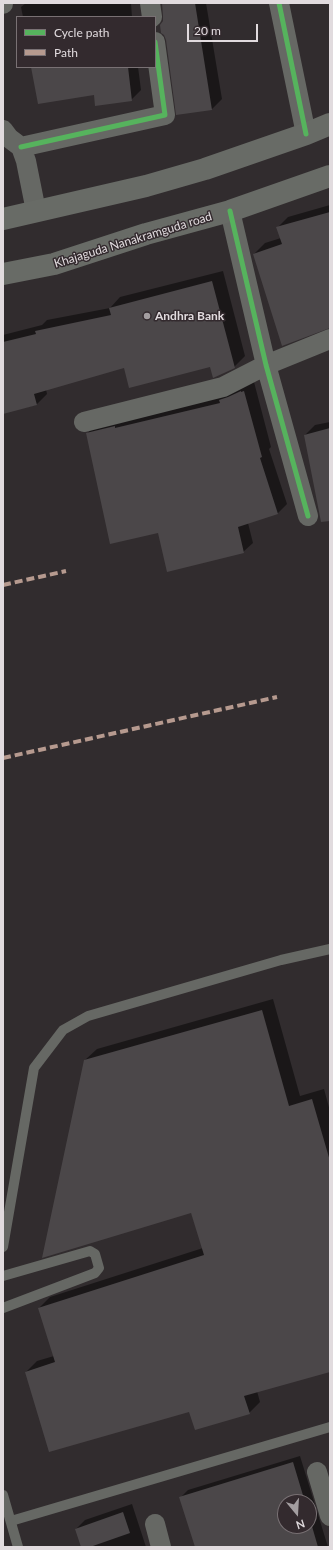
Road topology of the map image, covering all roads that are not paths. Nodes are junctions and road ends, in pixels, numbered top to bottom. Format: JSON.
{"nodes":[{"id":1,"x":150,"y":3,"type":"edge"},
{"id":2,"x":279,"y":3,"type":"edge"},
{"id":3,"x":152,"y":16,"type":"edge"},
{"id":4,"x":156,"y":49,"type":"edge"},
{"id":5,"x":330,"y":124,"type":"edge"},
{"id":6,"x":3,"y":130,"type":"edge"},
{"id":7,"x":306,"y":134,"type":"junction"},
{"id":8,"x":21,"y":147,"type":"junction"},
{"id":9,"x":330,"y":176,"type":"edge"},
{"id":10,"x":36,"y":211,"type":"junction"},
{"id":11,"x":230,"y":211,"type":"junction"},
{"id":12,"x":3,"y":219,"type":"edge"},
{"id":13,"x":3,"y":274,"type":"edge"},
{"id":14,"x":330,"y":339,"type":"edge"},
{"id":15,"x":266,"y":365,"type":"junction"},
{"id":16,"x":84,"y":422,"type":"dead end"},
{"id":17,"x":308,"y":516,"type":"dead end"},
{"id":18,"x":330,"y":949,"type":"edge"},
{"id":19,"x":3,"y":1247,"type":"edge"},
{"id":20,"x":3,"y":1276,"type":"edge"},
{"id":21,"x":3,"y":1308,"type":"edge"},
{"id":22,"x":330,"y":1427,"type":"edge"},
{"id":23,"x":317,"y":1472,"type":"dead end"},
{"id":24,"x":3,"y":1495,"type":"edge"},
{"id":25,"x":330,"y":1516,"type":"edge"},
{"id":26,"x":11,"y":1522,"type":"junction"},
{"id":27,"x":155,"y":1524,"type":"dead end"},
{"id":28,"x":18,"y":1547,"type":"edge"},
{"id":29,"x":161,"y":1547,"type":"edge"}],
"edges":[{"from":1,"to":3,"type":"street"},
{"from":2,"to":7,"type":"street"},
{"from":4,"to":8,"type":"street"},
{"from":5,"to":7,"type":"main road"},
{"from":6,"to":8,"type":"street"},
{"from":7,"to":10,"type":"main road"},
{"from":8,"to":10,"type":"street"},
{"from":9,"to":11,"type":"main road","name":"Khajaguda Nanakramguda road"},
{"from":10,"to":12,"type":"main road"},
{"from":11,"to":13,"type":"main road","name":"Khajaguda Nanakramguda road"},
{"from":11,"to":15,"type":"street"},
{"from":14,"to":15,"type":"street"},
{"from":15,"to":16,"type":"street"},
{"from":15,"to":17,"type":"street"},
{"from":18,"to":19,"type":"lane"},
{"from":20,"to":21,"type":"lane"},
{"from":22,"to":26,"type":"lane"},
{"from":23,"to":25,"type":"street"},
{"from":24,"to":26,"type":"lane"},
{"from":26,"to":28,"type":"lane"},
{"from":27,"to":29,"type":"street"}]}
